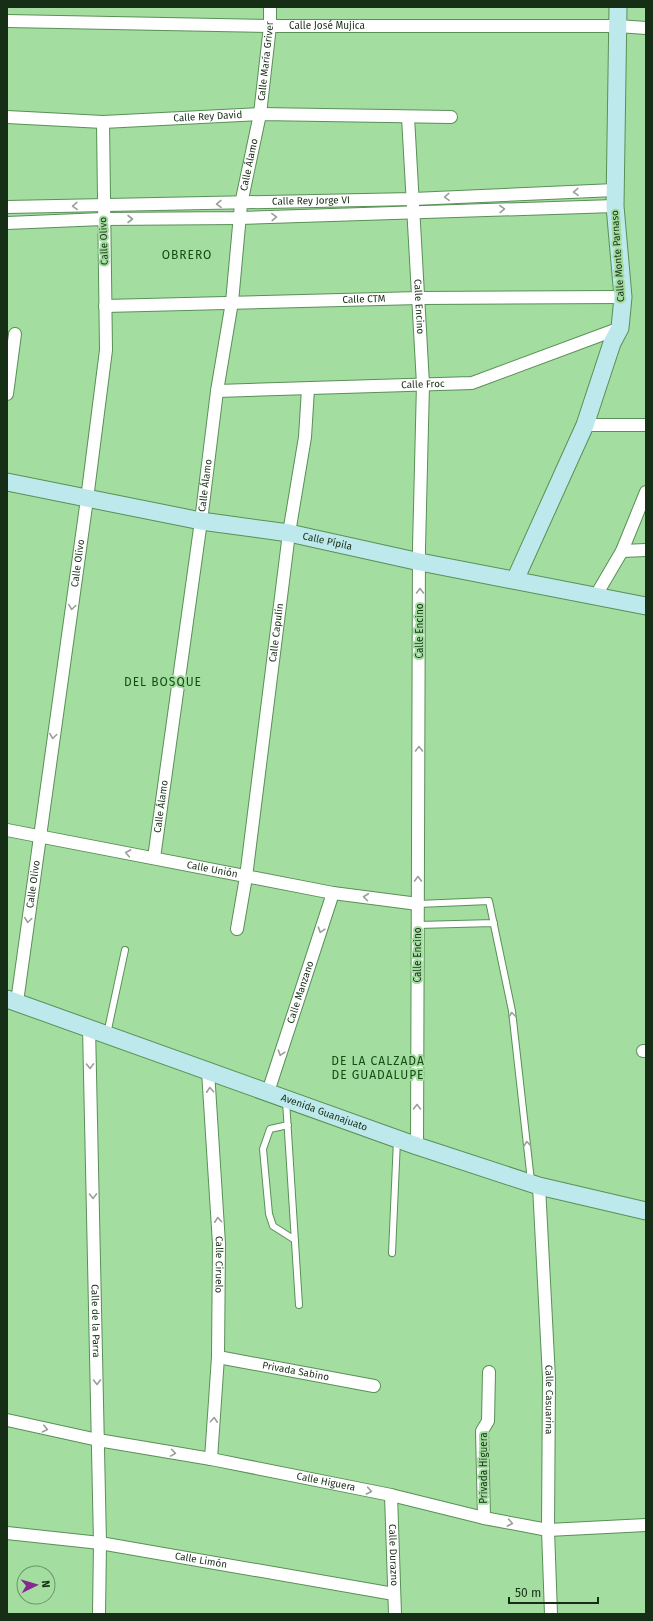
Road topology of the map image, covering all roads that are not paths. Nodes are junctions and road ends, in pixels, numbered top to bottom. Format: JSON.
{"nodes":[{"id":1,"x":270,"y":7,"type":"edge"},
{"id":2,"x":618,"y":7,"type":"edge"},
{"id":3,"x":7,"y":21,"type":"edge"},
{"id":4,"x":270,"y":26,"type":"junction"},
{"id":5,"x":618,"y":26,"type":"junction"},
{"id":6,"x":646,"y":28,"type":"edge"},
{"id":7,"x":260,"y":114,"type":"junction"},
{"id":8,"x":7,"y":117,"type":"edge"},
{"id":9,"x":408,"y":117,"type":"junction"},
{"id":10,"x":451,"y":117,"type":"dead end"},
{"id":11,"x":103,"y":122,"type":"junction"},
{"id":12,"x":615,"y":198,"type":"junction"},
{"id":13,"x":413,"y":199,"type":"junction"},
{"id":14,"x":241,"y":204,"type":"junction"},
{"id":15,"x":103,"y":205,"type":"junction"},
{"id":16,"x":7,"y":207,"type":"edge"},
{"id":17,"x":413,"y":212,"type":"junction"},
{"id":18,"x":239,"y":218,"type":"junction"},
{"id":19,"x":103,"y":219,"type":"junction"},
{"id":20,"x":7,"y":223,"type":"edge"},
{"id":21,"x":623,"y":296,"type":"junction"},
{"id":22,"x":419,"y":298,"type":"junction"},
{"id":23,"x":232,"y":302,"type":"junction"},
{"id":24,"x":105,"y":306,"type":"junction"},
{"id":25,"x":620,"y":328,"type":"junction"},
{"id":26,"x":15,"y":334,"type":"dead end"},
{"id":27,"x":423,"y":384,"type":"junction"},
{"id":28,"x":308,"y":389,"type":"junction"},
{"id":29,"x":217,"y":391,"type":"junction"},
{"id":30,"x":7,"y":394,"type":"edge"},
{"id":31,"x":585,"y":425,"type":"junction"},
{"id":32,"x":646,"y":425,"type":"edge"},
{"id":33,"x":7,"y":482,"type":"edge"},
{"id":34,"x":646,"y":492,"type":"edge"},
{"id":35,"x":87,"y":499,"type":"junction"},
{"id":36,"x":201,"y":521,"type":"junction"},
{"id":37,"x":290,"y":533,"type":"junction"},
{"id":38,"x":646,"y":550,"type":"edge"},
{"id":39,"x":622,"y":551,"type":"junction"},
{"id":40,"x":420,"y":562,"type":"junction"},
{"id":41,"x":514,"y":580,"type":"junction"},
{"id":42,"x":595,"y":597,"type":"junction"},
{"id":43,"x":646,"y":606,"type":"edge"},
{"id":44,"x":7,"y":830,"type":"edge"},
{"id":45,"x":39,"y":836,"type":"junction"},
{"id":46,"x":154,"y":858,"type":"junction"},
{"id":47,"x":246,"y":877,"type":"junction"},
{"id":48,"x":333,"y":893,"type":"junction"},
{"id":49,"x":418,"y":904,"type":"junction"},
{"id":50,"x":494,"y":923,"type":"junction"},
{"id":51,"x":418,"y":924,"type":"junction"},
{"id":52,"x":237,"y":929,"type":"dead end"},
{"id":53,"x":124,"y":950,"type":"dead end"},
{"id":54,"x":12,"y":1000,"type":"edge"},
{"id":55,"x":89,"y":1027,"type":"junction"},
{"id":56,"x":106,"y":1034,"type":"junction"},
{"id":57,"x":208,"y":1071,"type":"junction"},
{"id":58,"x":268,"y":1092,"type":"junction"},
{"id":59,"x":286,"y":1099,"type":"junction"},
{"id":60,"x":288,"y":1125,"type":"junction"},
{"id":61,"x":397,"y":1139,"type":"junction"},
{"id":62,"x":417,"y":1146,"type":"junction"},
{"id":63,"x":535,"y":1184,"type":"junction"},
{"id":64,"x":646,"y":1211,"type":"edge"},
{"id":65,"x":295,"y":1240,"type":"junction"},
{"id":66,"x":392,"y":1253,"type":"dead end"},
{"id":67,"x":299,"y":1305,"type":"dead end"},
{"id":68,"x":218,"y":1358,"type":"junction"},
{"id":69,"x":489,"y":1372,"type":"dead end"},
{"id":70,"x":374,"y":1386,"type":"dead end"},
{"id":71,"x":7,"y":1420,"type":"edge"},
{"id":72,"x":98,"y":1440,"type":"junction"},
{"id":73,"x":211,"y":1459,"type":"junction"},
{"id":74,"x":391,"y":1495,"type":"junction"},
{"id":75,"x":484,"y":1518,"type":"junction"},
{"id":76,"x":646,"y":1525,"type":"edge"},
{"id":77,"x":548,"y":1530,"type":"junction"},
{"id":78,"x":7,"y":1533,"type":"edge"},
{"id":79,"x":100,"y":1543,"type":"junction"},
{"id":80,"x":394,"y":1594,"type":"junction"},
{"id":81,"x":99,"y":1614,"type":"edge"},
{"id":82,"x":395,"y":1614,"type":"edge"},
{"id":83,"x":551,"y":1614,"type":"edge"}],
"edges":[{"from":1,"to":4,"type":"street","name":"Calle María Griver"},
{"from":2,"to":5,"type":"street","name":"Calle Monte Parnaso"},
{"from":3,"to":4,"type":"street","name":"Calle José Mujica"},
{"from":4,"to":5,"type":"street","name":"Calle José Mujica"},
{"from":4,"to":7,"type":"street","name":"Calle María Griver"},
{"from":5,"to":6,"type":"street","name":"Calle José Mujica"},
{"from":5,"to":12,"type":"street","name":"Calle Monte Parnaso"},
{"from":7,"to":9,"type":"street","name":"Calle Rey David"},
{"from":7,"to":11,"type":"street","name":"Calle Rey David"},
{"from":7,"to":14,"type":"street","name":"Calle Álamo"},
{"from":8,"to":11,"type":"street","name":"Calle Rey David"},
{"from":9,"to":10,"type":"street","name":"Calle Rey David"},
{"from":9,"to":13,"type":"street","name":"Calle Encino"},
{"from":11,"to":15,"type":"street","name":"Calle Olivo"},
{"from":12,"to":13,"type":"street","name":"Calle Rey Jorge VI","one_way":true},
{"from":17,"to":12,"type":"street","name":"Calle Rey Jorge VI","one_way":true},
{"from":12,"to":21,"type":"street","name":"Calle Monte Parnaso"},
{"from":13,"to":14,"type":"street","name":"Calle Rey Jorge VI"},
{"from":13,"to":17,"type":"street","name":"Calle Encino"},
{"from":14,"to":15,"type":"street","name":"Calle Rey Jorge VI","one_way":true},
{"from":14,"to":18,"type":"street","name":"Calle Álamo"},
{"from":15,"to":16,"type":"street","name":"Calle Rey Jorge VI","one_way":true},
{"from":15,"to":19,"type":"street","name":"Calle Olivo"},
{"from":18,"to":17,"type":"street","name":"Calle Rey Jorge VI","one_way":true},
{"from":17,"to":22,"type":"street","name":"Calle Encino"},
{"from":19,"to":18,"type":"street","name":"Calle Rey Jorge VI","one_way":true},
{"from":18,"to":23,"type":"street","name":"Calle Álamo"},
{"from":19,"to":20,"type":"street","name":"Calle Rey Jorge VI"},
{"from":19,"to":24,"type":"street","name":"Calle Olivo"},
{"from":21,"to":22,"type":"street","name":"Calle CTM"},
{"from":21,"to":25,"type":"street","name":"Calle Monte Parnaso"},
{"from":22,"to":23,"type":"street","name":"Calle CTM"},
{"from":22,"to":27,"type":"street","name":"Calle Encino"},
{"from":23,"to":24,"type":"street","name":"Calle CTM"},
{"from":23,"to":29,"type":"street","name":"Calle Álamo"},
{"from":24,"to":35,"type":"street","name":"Calle Olivo"},
{"from":25,"to":27,"type":"street","name":"Calle Froc"},
{"from":25,"to":31,"type":"street","name":"Calle Monte Parnaso"},
{"from":26,"to":30,"type":"street"},
{"from":27,"to":28,"type":"street","name":"Calle Froc"},
{"from":27,"to":40,"type":"street","name":"Calle Encino"},
{"from":28,"to":29,"type":"street","name":"Calle Froc"},
{"from":28,"to":37,"type":"street","name":"Calle Capulín"},
{"from":29,"to":36,"type":"street","name":"Calle Álamo"},
{"from":31,"to":32,"type":"street"},
{"from":31,"to":41,"type":"street","name":"Calle Monte Parnaso"},
{"from":33,"to":35,"type":"street","name":"Calle Pípila"},
{"from":34,"to":39,"type":"street"},
{"from":35,"to":36,"type":"street","name":"Calle Pípila"},
{"from":35,"to":45,"type":"street","name":"Calle Olivo","one_way":true},
{"from":36,"to":37,"type":"street","name":"Calle Pípila"},
{"from":36,"to":46,"type":"street","name":"Calle Álamo"},
{"from":37,"to":40,"type":"street","name":"Calle Pípila"},
{"from":37,"to":47,"type":"street","name":"Calle Capulín"},
{"from":38,"to":39,"type":"street"},
{"from":39,"to":42,"type":"street"},
{"from":40,"to":41,"type":"street","name":"Calle Pípila"},
{"from":49,"to":40,"type":"street","name":"Calle Encino","one_way":true},
{"from":41,"to":42,"type":"street","name":"Calle Pípila"},
{"from":42,"to":43,"type":"street","name":"Calle Pípila"},
{"from":44,"to":45,"type":"street","name":"Calle Unión"},
{"from":46,"to":45,"type":"street","name":"Calle Unión","one_way":true},
{"from":45,"to":54,"type":"street","name":"Calle Olivo","one_way":true},
{"from":46,"to":47,"type":"street","name":"Calle Unión"},
{"from":47,"to":48,"type":"street","name":"Calle Unión"},
{"from":47,"to":52,"type":"street","name":"Calle Capulín"},
{"from":49,"to":48,"type":"street","name":"Calle Unión","one_way":true},
{"from":48,"to":58,"type":"street","name":"Calle Manzano","one_way":true},
{"from":49,"to":50,"type":"lane"},
{"from":49,"to":51,"type":"street","name":"Calle Encino"},
{"from":50,"to":51,"type":"lane"},
{"from":63,"to":50,"type":"lane","one_way":true},
{"from":62,"to":51,"type":"street","name":"Calle Encino","one_way":true},
{"from":53,"to":56,"type":"lane"},
{"from":54,"to":55,"type":"street","name":"Avenida Guanajuato"},
{"from":55,"to":56,"type":"street","name":"Avenida Guanajuato"},
{"from":55,"to":72,"type":"street","name":"Calle de la Parra","one_way":true},
{"from":56,"to":57,"type":"street","name":"Avenida Guanajuato"},
{"from":57,"to":58,"type":"street","name":"Avenida Guanajuato"},
{"from":68,"to":57,"type":"street","name":"Calle Ciruelo","one_way":true},
{"from":58,"to":59,"type":"street","name":"Avenida Guanajuato"},
{"from":59,"to":60,"type":"lane"},
{"from":59,"to":61,"type":"street","name":"Avenida Guanajuato"},
{"from":60,"to":65,"type":"lane"},
{"from":60,"to":65,"type":"lane"},
{"from":61,"to":62,"type":"street","name":"Avenida Guanajuato"},
{"from":61,"to":66,"type":"lane"},
{"from":62,"to":63,"type":"street","name":"Avenida Guanajuato"},
{"from":63,"to":64,"type":"street","name":"Avenida Guanajuato"},
{"from":63,"to":77,"type":"street","name":"Calle Casuarina"},
{"from":65,"to":67,"type":"lane"},
{"from":68,"to":70,"type":"street","name":"Privada Sabino"},
{"from":73,"to":68,"type":"street","name":"Calle Ciruelo","one_way":true},
{"from":69,"to":75,"type":"street","name":"Privada Higuera"},
{"from":71,"to":72,"type":"street","name":"Calle Higuera","one_way":true},
{"from":72,"to":73,"type":"street","name":"Calle Higuera","one_way":true},
{"from":72,"to":79,"type":"street","name":"Calle de la Parra"},
{"from":73,"to":74,"type":"street","name":"Calle Higuera","one_way":true},
{"from":74,"to":75,"type":"street","name":"Calle Higuera"},
{"from":74,"to":80,"type":"street","name":"Calle Durazno"},
{"from":75,"to":77,"type":"street","name":"Calle Higuera","one_way":true},
{"from":76,"to":77,"type":"street","name":"Calle Higuera"},
{"from":77,"to":83,"type":"street","name":"Calle Casuarina"},
{"from":78,"to":79,"type":"street","name":"Calle Limón"},
{"from":79,"to":80,"type":"street","name":"Calle Limón"},
{"from":79,"to":81,"type":"street","name":"Calle de la Parra"},
{"from":80,"to":82,"type":"street","name":"Calle Durazno"}]}
